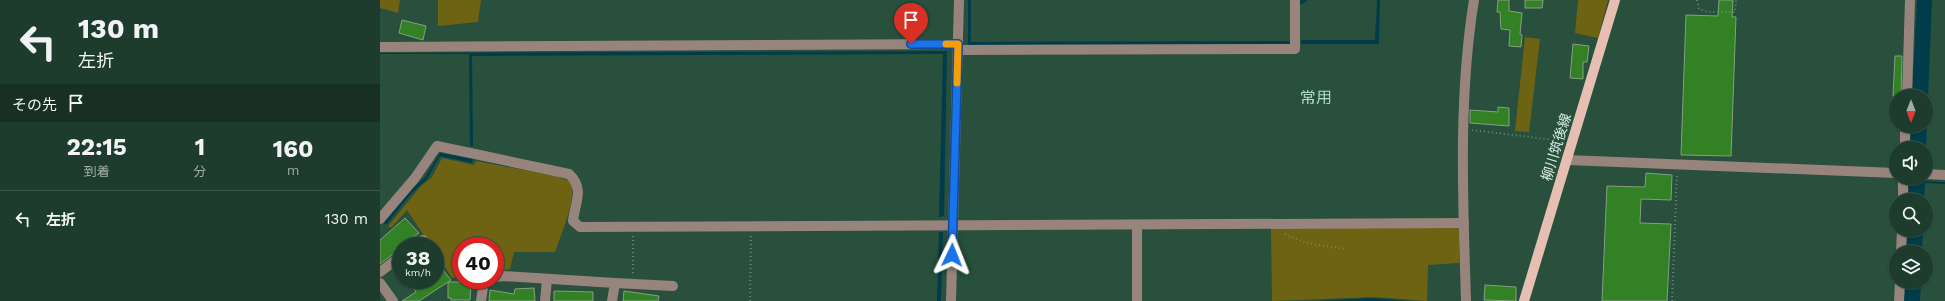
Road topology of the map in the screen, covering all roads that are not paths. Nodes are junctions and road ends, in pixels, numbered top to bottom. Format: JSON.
{"nodes":[{"id":1,"x":959,"y":0,"type":"edge"},
{"id":2,"x":1295,"y":0,"type":"edge"},
{"id":3,"x":1474,"y":0,"type":"edge"},
{"id":4,"x":1615,"y":0,"type":"edge"},
{"id":5,"x":1910,"y":0,"type":"edge"},
{"id":6,"x":380,"y":47,"type":"edge"},
{"id":7,"x":958,"y":47,"type":"junction"},
{"id":8,"x":1907,"y":89,"type":"edge"},
{"id":9,"x":1567,"y":160,"type":"junction"},
{"id":10,"x":1889,"y":173,"type":"edge"},
{"id":11,"x":1933,"y":174,"type":"edge"},
{"id":12,"x":1945,"y":175,"type":"edge"},
{"id":13,"x":380,"y":219,"type":"edge"},
{"id":14,"x":1464,"y":223,"type":"junction"},
{"id":15,"x":953,"y":225,"type":"junction"},
{"id":16,"x":1137,"y":225,"type":"junction"},
{"id":17,"x":392,"y":263,"type":"edge"},
{"id":18,"x":380,"y":272,"type":"edge"},
{"id":19,"x":504,"y":277,"type":"edge"},
{"id":20,"x":547,"y":279,"type":"junction"},
{"id":21,"x":380,"y":283,"type":"edge"},
{"id":22,"x":615,"y":283,"type":"junction"},
{"id":23,"x":673,"y":286,"type":"dead end"},
{"id":24,"x":483,"y":289,"type":"edge"},
{"id":25,"x":1900,"y":289,"type":"edge"},
{"id":26,"x":388,"y":299,"type":"edge"},
{"id":27,"x":481,"y":301,"type":"edge"},
{"id":28,"x":545,"y":301,"type":"edge"},
{"id":29,"x":612,"y":301,"type":"edge"},
{"id":30,"x":951,"y":301,"type":"edge"},
{"id":31,"x":1137,"y":301,"type":"edge"},
{"id":32,"x":1466,"y":301,"type":"edge"},
{"id":33,"x":1524,"y":301,"type":"edge"},
{"id":34,"x":1899,"y":301,"type":"edge"}],
"edges":[{"from":1,"to":7,"type":"street"},
{"from":2,"to":7,"type":"street"},
{"from":3,"to":14,"type":"street"},
{"from":4,"to":9,"type":"main road","name":"柳川筑後線"},
{"from":5,"to":8,"type":"street"},
{"from":6,"to":7,"type":"street"},
{"from":7,"to":15,"type":"street"},
{"from":9,"to":10,"type":"street"},
{"from":9,"to":33,"type":"main road","name":"柳川筑後線"},
{"from":11,"to":12,"type":"street"},
{"from":13,"to":15,"type":"street"},
{"from":14,"to":16,"type":"street"},
{"from":14,"to":32,"type":"street"},
{"from":15,"to":16,"type":"street"},
{"from":15,"to":30,"type":"street"},
{"from":16,"to":31,"type":"street"},
{"from":17,"to":18,"type":"street"},
{"from":19,"to":20,"type":"street"},
{"from":20,"to":22,"type":"street"},
{"from":20,"to":28,"type":"street"},
{"from":21,"to":26,"type":"street"},
{"from":22,"to":23,"type":"street"},
{"from":22,"to":29,"type":"street"},
{"from":24,"to":27,"type":"street"},
{"from":25,"to":34,"type":"street"}]}
